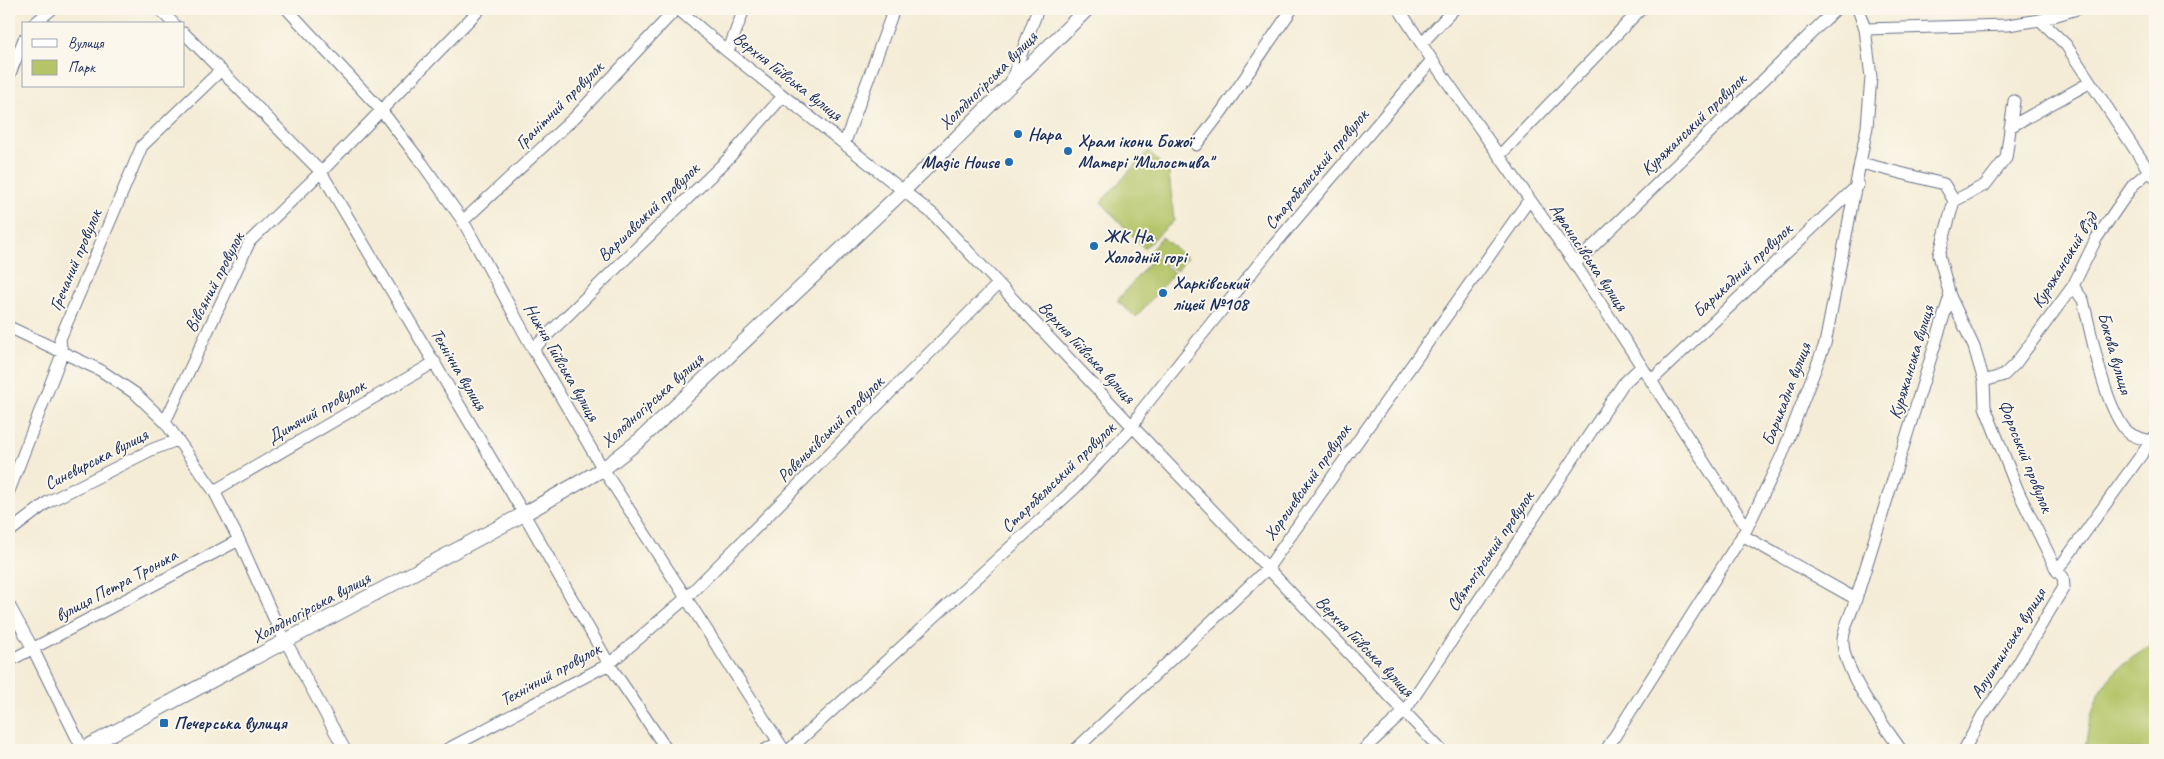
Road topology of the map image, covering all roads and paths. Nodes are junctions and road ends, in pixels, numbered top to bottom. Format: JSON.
{"nodes":[{"id":1,"x":52,"y":9,"type":"edge"},
{"id":2,"x":159,"y":9,"type":"edge"},
{"id":3,"x":288,"y":9,"type":"edge"},
{"id":4,"x":480,"y":9,"type":"edge"},
{"id":5,"x":677,"y":9,"type":"edge"},
{"id":6,"x":744,"y":9,"type":"edge"},
{"id":7,"x":894,"y":9,"type":"edge"},
{"id":8,"x":1038,"y":9,"type":"edge"},
{"id":9,"x":1087,"y":9,"type":"edge"},
{"id":10,"x":1292,"y":9,"type":"edge"},
{"id":11,"x":1399,"y":9,"type":"edge"},
{"id":12,"x":1454,"y":9,"type":"edge"},
{"id":13,"x":1641,"y":9,"type":"edge"},
{"id":14,"x":1836,"y":9,"type":"edge"},
{"id":15,"x":1858,"y":9,"type":"edge"},
{"id":16,"x":2077,"y":9,"type":"edge"},
{"id":17,"x":2040,"y":20,"type":"junction"},
{"id":18,"x":36,"y":22,"type":"edge"},
{"id":19,"x":172,"y":22,"type":"edge"},
{"id":20,"x":1865,"y":29,"type":"junction"},
{"id":21,"x":185,"y":34,"type":"edge"},
{"id":22,"x":1422,"y":42,"type":"junction"},
{"id":23,"x":22,"y":44,"type":"edge"},
{"id":24,"x":728,"y":52,"type":"junction"},
{"id":25,"x":1432,"y":60,"type":"junction"},
{"id":26,"x":221,"y":70,"type":"junction"},
{"id":27,"x":9,"y":76,"type":"edge"},
{"id":28,"x":2089,"y":83,"type":"junction"},
{"id":29,"x":1008,"y":87,"type":"junction"},
{"id":30,"x":783,"y":96,"type":"junction"},
{"id":31,"x":2014,"y":102,"type":"dead end"},
{"id":32,"x":381,"y":110,"type":"junction"},
{"id":33,"x":2010,"y":127,"type":"junction"},
{"id":34,"x":845,"y":142,"type":"junction"},
{"id":35,"x":1196,"y":145,"type":"dead end"},
{"id":36,"x":1499,"y":156,"type":"junction"},
{"id":37,"x":1861,"y":163,"type":"junction"},
{"id":38,"x":321,"y":172,"type":"junction"},
{"id":39,"x":2152,"y":174,"type":"edge"},
{"id":40,"x":1858,"y":185,"type":"junction"},
{"id":41,"x":904,"y":190,"type":"junction"},
{"id":42,"x":1529,"y":200,"type":"junction"},
{"id":43,"x":1954,"y":201,"type":"junction"},
{"id":44,"x":463,"y":221,"type":"junction"},
{"id":45,"x":1575,"y":264,"type":"junction"},
{"id":46,"x":998,"y":284,"type":"junction"},
{"id":47,"x":2073,"y":286,"type":"junction"},
{"id":48,"x":1950,"y":296,"type":"junction"},
{"id":49,"x":9,"y":327,"type":"edge"},
{"id":50,"x":532,"y":349,"type":"junction"},
{"id":51,"x":62,"y":354,"type":"junction"},
{"id":52,"x":435,"y":362,"type":"junction"},
{"id":53,"x":1641,"y":367,"type":"junction"},
{"id":54,"x":1651,"y":381,"type":"junction"},
{"id":55,"x":1984,"y":381,"type":"junction"},
{"id":56,"x":165,"y":422,"type":"junction"},
{"id":57,"x":1133,"y":427,"type":"junction"},
{"id":58,"x":2153,"y":438,"type":"edge"},
{"id":59,"x":177,"y":440,"type":"junction"},
{"id":60,"x":603,"y":469,"type":"junction"},
{"id":61,"x":9,"y":491,"type":"edge"},
{"id":62,"x":214,"y":491,"type":"junction"},
{"id":63,"x":524,"y":514,"type":"junction"},
{"id":64,"x":9,"y":532,"type":"edge"},
{"id":65,"x":1745,"y":532,"type":"junction"},
{"id":66,"x":240,"y":540,"type":"junction"},
{"id":67,"x":1267,"y":569,"type":"junction"},
{"id":68,"x":2057,"y":571,"type":"junction"},
{"id":69,"x":686,"y":598,"type":"junction"},
{"id":70,"x":1856,"y":599,"type":"junction"},
{"id":71,"x":9,"y":605,"type":"edge"},
{"id":72,"x":287,"y":641,"type":"junction"},
{"id":73,"x":33,"y":649,"type":"junction"},
{"id":74,"x":9,"y":661,"type":"edge"},
{"id":75,"x":609,"y":664,"type":"junction"},
{"id":76,"x":1404,"y":712,"type":"junction"},
{"id":77,"x":781,"y":746,"type":"edge"},
{"id":78,"x":82,"y":750,"type":"edge"},
{"id":79,"x":343,"y":750,"type":"edge"},
{"id":80,"x":446,"y":750,"type":"edge"},
{"id":81,"x":667,"y":750,"type":"edge"},
{"id":82,"x":765,"y":750,"type":"edge"},
{"id":83,"x":789,"y":750,"type":"edge"},
{"id":84,"x":1075,"y":750,"type":"edge"},
{"id":85,"x":1363,"y":750,"type":"edge"},
{"id":86,"x":1441,"y":750,"type":"edge"},
{"id":87,"x":1606,"y":750,"type":"edge"},
{"id":88,"x":1901,"y":750,"type":"edge"},
{"id":89,"x":1964,"y":750,"type":"edge"}],
"edges":[{"from":1,"to":18,"type":"street"},
{"from":2,"to":19,"type":"street"},
{"from":3,"to":32,"type":"street","name":"Нижня Гиївська вулиця"},
{"from":4,"to":32,"type":"street","name":"Вівсяний провулок"},
{"from":5,"to":24,"type":"street","name":"Верхня Гиївська вулиця"},
{"from":5,"to":44,"type":"street","name":"Гранітний провулок"},
{"from":6,"to":24,"type":"street"},
{"from":7,"to":34,"type":"street"},
{"from":8,"to":29,"type":"street"},
{"from":9,"to":29,"type":"main road","name":"Холодногірська вулиця"},
{"from":10,"to":35,"type":"street"},
{"from":11,"to":22,"type":"street","name":"Афанасівська вулиця"},
{"from":12,"to":22,"type":"street"},
{"from":13,"to":36,"type":"street"},
{"from":14,"to":45,"type":"street","name":"Куряжанський провулок"},
{"from":15,"to":20,"type":"street","name":"Барикадна вулиця"},
{"from":16,"to":17,"type":"street"},
{"from":17,"to":20,"type":"street"},
{"from":17,"to":28,"type":"street"},
{"from":20,"to":37,"type":"street","name":"Барикадна вулиця"},
{"from":21,"to":26,"type":"street","name":"Технічна вулиця"},
{"from":22,"to":25,"type":"street","name":"Афанасівська вулиця"},
{"from":23,"to":27,"type":"street"},
{"from":24,"to":30,"type":"street","name":"Верхня Гиївська вулиця"},
{"from":25,"to":36,"type":"street","name":"Афанасівська вулиця"},
{"from":25,"to":57,"type":"street","name":"Старобельський провулок"},
{"from":26,"to":38,"type":"street","name":"Технічна вулиця"},
{"from":26,"to":51,"type":"street","name":"Гречаний провулок"},
{"from":28,"to":33,"type":"street"},
{"from":28,"to":39,"type":"street"},
{"from":29,"to":41,"type":"main road","name":"Холодногірська вулиця"},
{"from":30,"to":34,"type":"street","name":"Верхня Гиївська вулиця"},
{"from":30,"to":50,"type":"street","name":"Варшавський провулок"},
{"from":31,"to":33,"type":"street"},
{"from":32,"to":38,"type":"street","name":"Вівсяний провулок"},
{"from":32,"to":44,"type":"street","name":"Нижня Гиївська вулиця"},
{"from":33,"to":43,"type":"street"},
{"from":34,"to":41,"type":"street","name":"Верхня Гиївська вулиця"},
{"from":36,"to":42,"type":"street","name":"Афанасівська вулиця"},
{"from":37,"to":40,"type":"street","name":"Барикадна вулиця"},
{"from":37,"to":43,"type":"street"},
{"from":38,"to":52,"type":"street","name":"Технічна вулиця"},
{"from":38,"to":56,"type":"street","name":"Вівсяний провулок"},
{"from":39,"to":47,"type":"street","name":"Куряжанський в’їзд"},
{"from":40,"to":54,"type":"street","name":"Барикадний провулок"},
{"from":40,"to":65,"type":"street","name":"Барикадна вулиця"},
{"from":41,"to":46,"type":"street","name":"Верхня Гиївська вулиця"},
{"from":41,"to":60,"type":"main road","name":"Холодногірська вулиця"},
{"from":42,"to":45,"type":"street","name":"Афанасівська вулиця"},
{"from":42,"to":67,"type":"street","name":"Хорошевський провулок"},
{"from":43,"to":48,"type":"street","name":"Куряжанська вулиця"},
{"from":44,"to":50,"type":"street","name":"Нижня Гиївська вулиця"},
{"from":45,"to":53,"type":"street","name":"Афанасівська вулиця"},
{"from":46,"to":57,"type":"street","name":"Верхня Гиївська вулиця"},
{"from":46,"to":69,"type":"street","name":"Ровеньківський провулок"},
{"from":47,"to":55,"type":"street","name":"Куряжанський в’їзд"},
{"from":47,"to":58,"type":"street","name":"Бокова вулиця"},
{"from":48,"to":55,"type":"street","name":"Фороський провулок"},
{"from":48,"to":70,"type":"street","name":"Куряжанська вулиця"},
{"from":49,"to":51,"type":"street"},
{"from":50,"to":60,"type":"street","name":"Нижня Гиївська вулиця"},
{"from":51,"to":56,"type":"street"},
{"from":51,"to":61,"type":"street","name":"Гречаний провулок"},
{"from":52,"to":62,"type":"street","name":"Дитячий провулок"},
{"from":52,"to":63,"type":"street","name":"Технічна вулиця"},
{"from":53,"to":54,"type":"street","name":"Афанасівська вулиця"},
{"from":53,"to":76,"type":"street","name":"Святогірський провулок"},
{"from":54,"to":65,"type":"street","name":"Афанасівська вулиця"},
{"from":55,"to":68,"type":"street","name":"Фороський провулок"},
{"from":56,"to":59,"type":"street"},
{"from":57,"to":67,"type":"street","name":"Верхня Гиївська вулиця"},
{"from":57,"to":83,"type":"street","name":"Старобельський провулок"},
{"from":58,"to":68,"type":"street","name":"Алуштинська вулиця"},
{"from":59,"to":62,"type":"street"},
{"from":59,"to":64,"type":"street","name":"Синевирська вулиця"},
{"from":60,"to":63,"type":"main road","name":"Холодногірська вулиця"},
{"from":60,"to":69,"type":"street","name":"Нижня Гиївська вулиця"},
{"from":62,"to":66,"type":"street"},
{"from":63,"to":72,"type":"main road","name":"Холодногірська вулиця"},
{"from":63,"to":75,"type":"street","name":"Технічна вулиця"},
{"from":65,"to":70,"type":"street","name":"Афанасівська вулиця"},
{"from":65,"to":87,"type":"street","name":"Барикадна вулиця"},
{"from":66,"to":72,"type":"street"},
{"from":66,"to":73,"type":"street","name":"вулиця Петра Тронька"},
{"from":67,"to":76,"type":"street","name":"Верхня Гиївська вулиця"},
{"from":67,"to":84,"type":"street","name":"Хорошевський провулок"},
{"from":68,"to":89,"type":"street","name":"Алуштинська вулиця"},
{"from":69,"to":75,"type":"street","name":"Технічний провулок"},
{"from":69,"to":77,"type":"street","name":"Нижня Гиївська вулиця"},
{"from":70,"to":88,"type":"street"},
{"from":71,"to":73,"type":"street"},
{"from":72,"to":78,"type":"main road","name":"Холодногірська вулиця"},
{"from":72,"to":79,"type":"street"},
{"from":73,"to":74,"type":"street","name":"вулиця Петра Тронька"},
{"from":73,"to":78,"type":"street"},
{"from":75,"to":80,"type":"street","name":"Технічний провулок"},
{"from":75,"to":81,"type":"street","name":"Технічна вулиця"},
{"from":76,"to":85,"type":"street","name":"Святогірський провулок"},
{"from":76,"to":86,"type":"street","name":"Верхня Гиївська вулиця"},
{"from":77,"to":82,"type":"street"}]}
